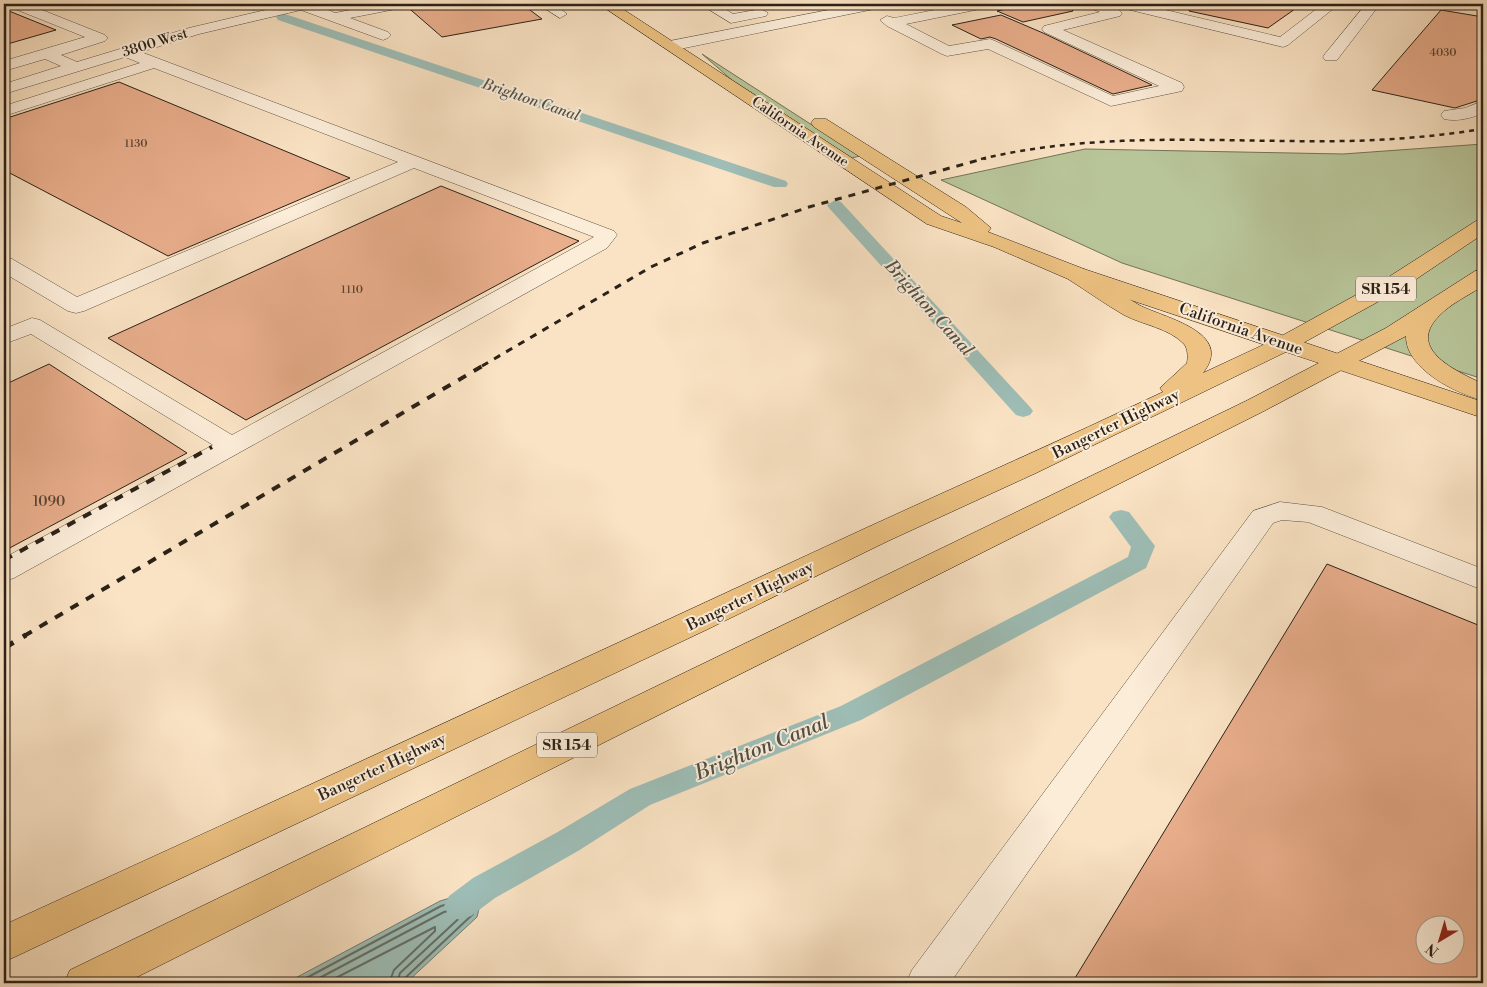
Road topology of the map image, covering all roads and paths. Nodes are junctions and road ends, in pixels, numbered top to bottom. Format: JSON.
{"nodes":[{"id":1,"x":15,"y":4,"type":"edge"},
{"id":2,"x":545,"y":4,"type":"edge"},
{"id":3,"x":606,"y":4,"type":"edge"},
{"id":4,"x":748,"y":4,"type":"edge"},
{"id":5,"x":809,"y":4,"type":"edge"},
{"id":6,"x":985,"y":4,"type":"edge"},
{"id":7,"x":1092,"y":4,"type":"edge"},
{"id":8,"x":1123,"y":4,"type":"edge"},
{"id":9,"x":1332,"y":4,"type":"edge"},
{"id":10,"x":1373,"y":4,"type":"edge"},
{"id":11,"x":304,"y":5,"type":"edge"},
{"id":12,"x":396,"y":5,"type":"dead end"},
{"id":13,"x":867,"y":5,"type":"edge"},
{"id":14,"x":275,"y":6,"type":"edge"},
{"id":15,"x":712,"y":7,"type":"edge"},
{"id":16,"x":560,"y":14,"type":"dead end"},
{"id":17,"x":332,"y":17,"type":"junction"},
{"id":18,"x":913,"y":19,"type":"junction"},
{"id":19,"x":892,"y":23,"type":"junction"},
{"id":20,"x":384,"y":35,"type":"dead end"},
{"id":21,"x":673,"y":38,"type":"junction"},
{"id":22,"x":957,"y":40,"type":"dead end"},
{"id":23,"x":692,"y":41,"type":"junction"},
{"id":24,"x":126,"y":52,"type":"junction"},
{"id":25,"x":46,"y":54,"type":"junction"},
{"id":26,"x":714,"y":56,"type":"dead end"},
{"id":27,"x":1331,"y":57,"type":"dead end"},
{"id":28,"x":155,"y":63,"type":"junction"},
{"id":29,"x":4,"y":66,"type":"edge"},
{"id":30,"x":76,"y":67,"type":"junction"},
{"id":31,"x":744,"y":75,"type":"dead end"},
{"id":32,"x":4,"y":89,"type":"edge"},
{"id":33,"x":1483,"y":106,"type":"edge"},
{"id":34,"x":4,"y":111,"type":"edge"},
{"id":35,"x":1450,"y":115,"type":"dead end"},
{"id":36,"x":413,"y":162,"type":"junction"},
{"id":37,"x":1483,"y":225,"type":"edge"},
{"id":38,"x":1001,"y":243,"type":"junction"},
{"id":39,"x":4,"y":264,"type":"edge"},
{"id":40,"x":1076,"y":274,"type":"junction"},
{"id":41,"x":1483,"y":276,"type":"edge"},
{"id":42,"x":76,"y":306,"type":"junction"},
{"id":43,"x":1429,"y":312,"type":"junction"},
{"id":44,"x":32,"y":325,"type":"junction"},
{"id":45,"x":4,"y":337,"type":"edge"},
{"id":46,"x":1284,"y":344,"type":"junction"},
{"id":47,"x":1338,"y":362,"type":"junction"},
{"id":48,"x":1483,"y":393,"type":"edge"},
{"id":49,"x":1158,"y":404,"type":"junction"},
{"id":50,"x":1483,"y":410,"type":"edge"},
{"id":51,"x":231,"y":445,"type":"junction"},
{"id":52,"x":4,"y":571,"type":"edge"},
{"id":53,"x":1483,"y":580,"type":"edge"},
{"id":54,"x":4,"y":944,"type":"edge"},
{"id":55,"x":84,"y":983,"type":"edge"},
{"id":56,"x":926,"y":983,"type":"edge"}],
"edges":[{"from":1,"to":25,"type":"street"},
{"from":2,"to":16,"type":"street"},
{"from":3,"to":21,"type":"main road","name":"California Avenue"},
{"from":4,"to":15,"type":"street"},
{"from":5,"to":15,"type":"street"},
{"from":6,"to":18,"type":"street"},
{"from":7,"to":19,"type":"street"},
{"from":8,"to":9,"type":"street"},
{"from":10,"to":27,"type":"street"},
{"from":11,"to":14,"type":"street","name":"3800 West"},
{"from":11,"to":17,"type":"street"},
{"from":12,"to":17,"type":"street"},
{"from":13,"to":19,"type":"street"},
{"from":13,"to":23,"type":"street"},
{"from":14,"to":24,"type":"street","name":"3800 West"},
{"from":17,"to":20,"type":"street"},
{"from":18,"to":19,"type":"street"},
{"from":18,"to":22,"type":"street"},
{"from":21,"to":23,"type":"street"},
{"from":21,"to":38,"type":"main road","name":"California Avenue"},
{"from":23,"to":26,"type":"main road"},
{"from":24,"to":28,"type":"street"},
{"from":24,"to":30,"type":"street","name":"3800 West"},
{"from":25,"to":29,"type":"street"},
{"from":25,"to":30,"type":"street"},
{"from":28,"to":34,"type":"street"},
{"from":28,"to":36,"type":"street"},
{"from":30,"to":32,"type":"street","name":"3800 West"},
{"from":31,"to":38,"type":"main road","name":"California Avenue"},
{"from":33,"to":35,"type":"street"},
{"from":36,"to":42,"type":"street"},
{"from":36,"to":51,"type":"street"},
{"from":37,"to":46,"type":"main road","name":"Bangerter Highway","number":"SR 154"},
{"from":38,"to":40,"type":"main road","name":"California Avenue"},
{"from":39,"to":42,"type":"street"},
{"from":40,"to":46,"type":"main road","name":"California Avenue"},
{"from":40,"to":49,"type":"main road"},
{"from":41,"to":43,"type":"main road","number":"SR 154"},
{"from":42,"to":44,"type":"street"},
{"from":43,"to":47,"type":"main road","number":"SR 154"},
{"from":43,"to":48,"type":"main road"},
{"from":44,"to":45,"type":"street"},
{"from":44,"to":51,"type":"street"},
{"from":46,"to":47,"type":"main road","name":"California Avenue"},
{"from":46,"to":49,"type":"main road","name":"Bangerter Highway","number":"SR 154"},
{"from":47,"to":50,"type":"main road","name":"California Avenue"},
{"from":47,"to":55,"type":"main road","number":"SR 154"},
{"from":49,"to":54,"type":"main road","name":"Bangerter Highway","number":"SR 154"},
{"from":51,"to":52,"type":"street"},
{"from":53,"to":56,"type":"street"}]}
